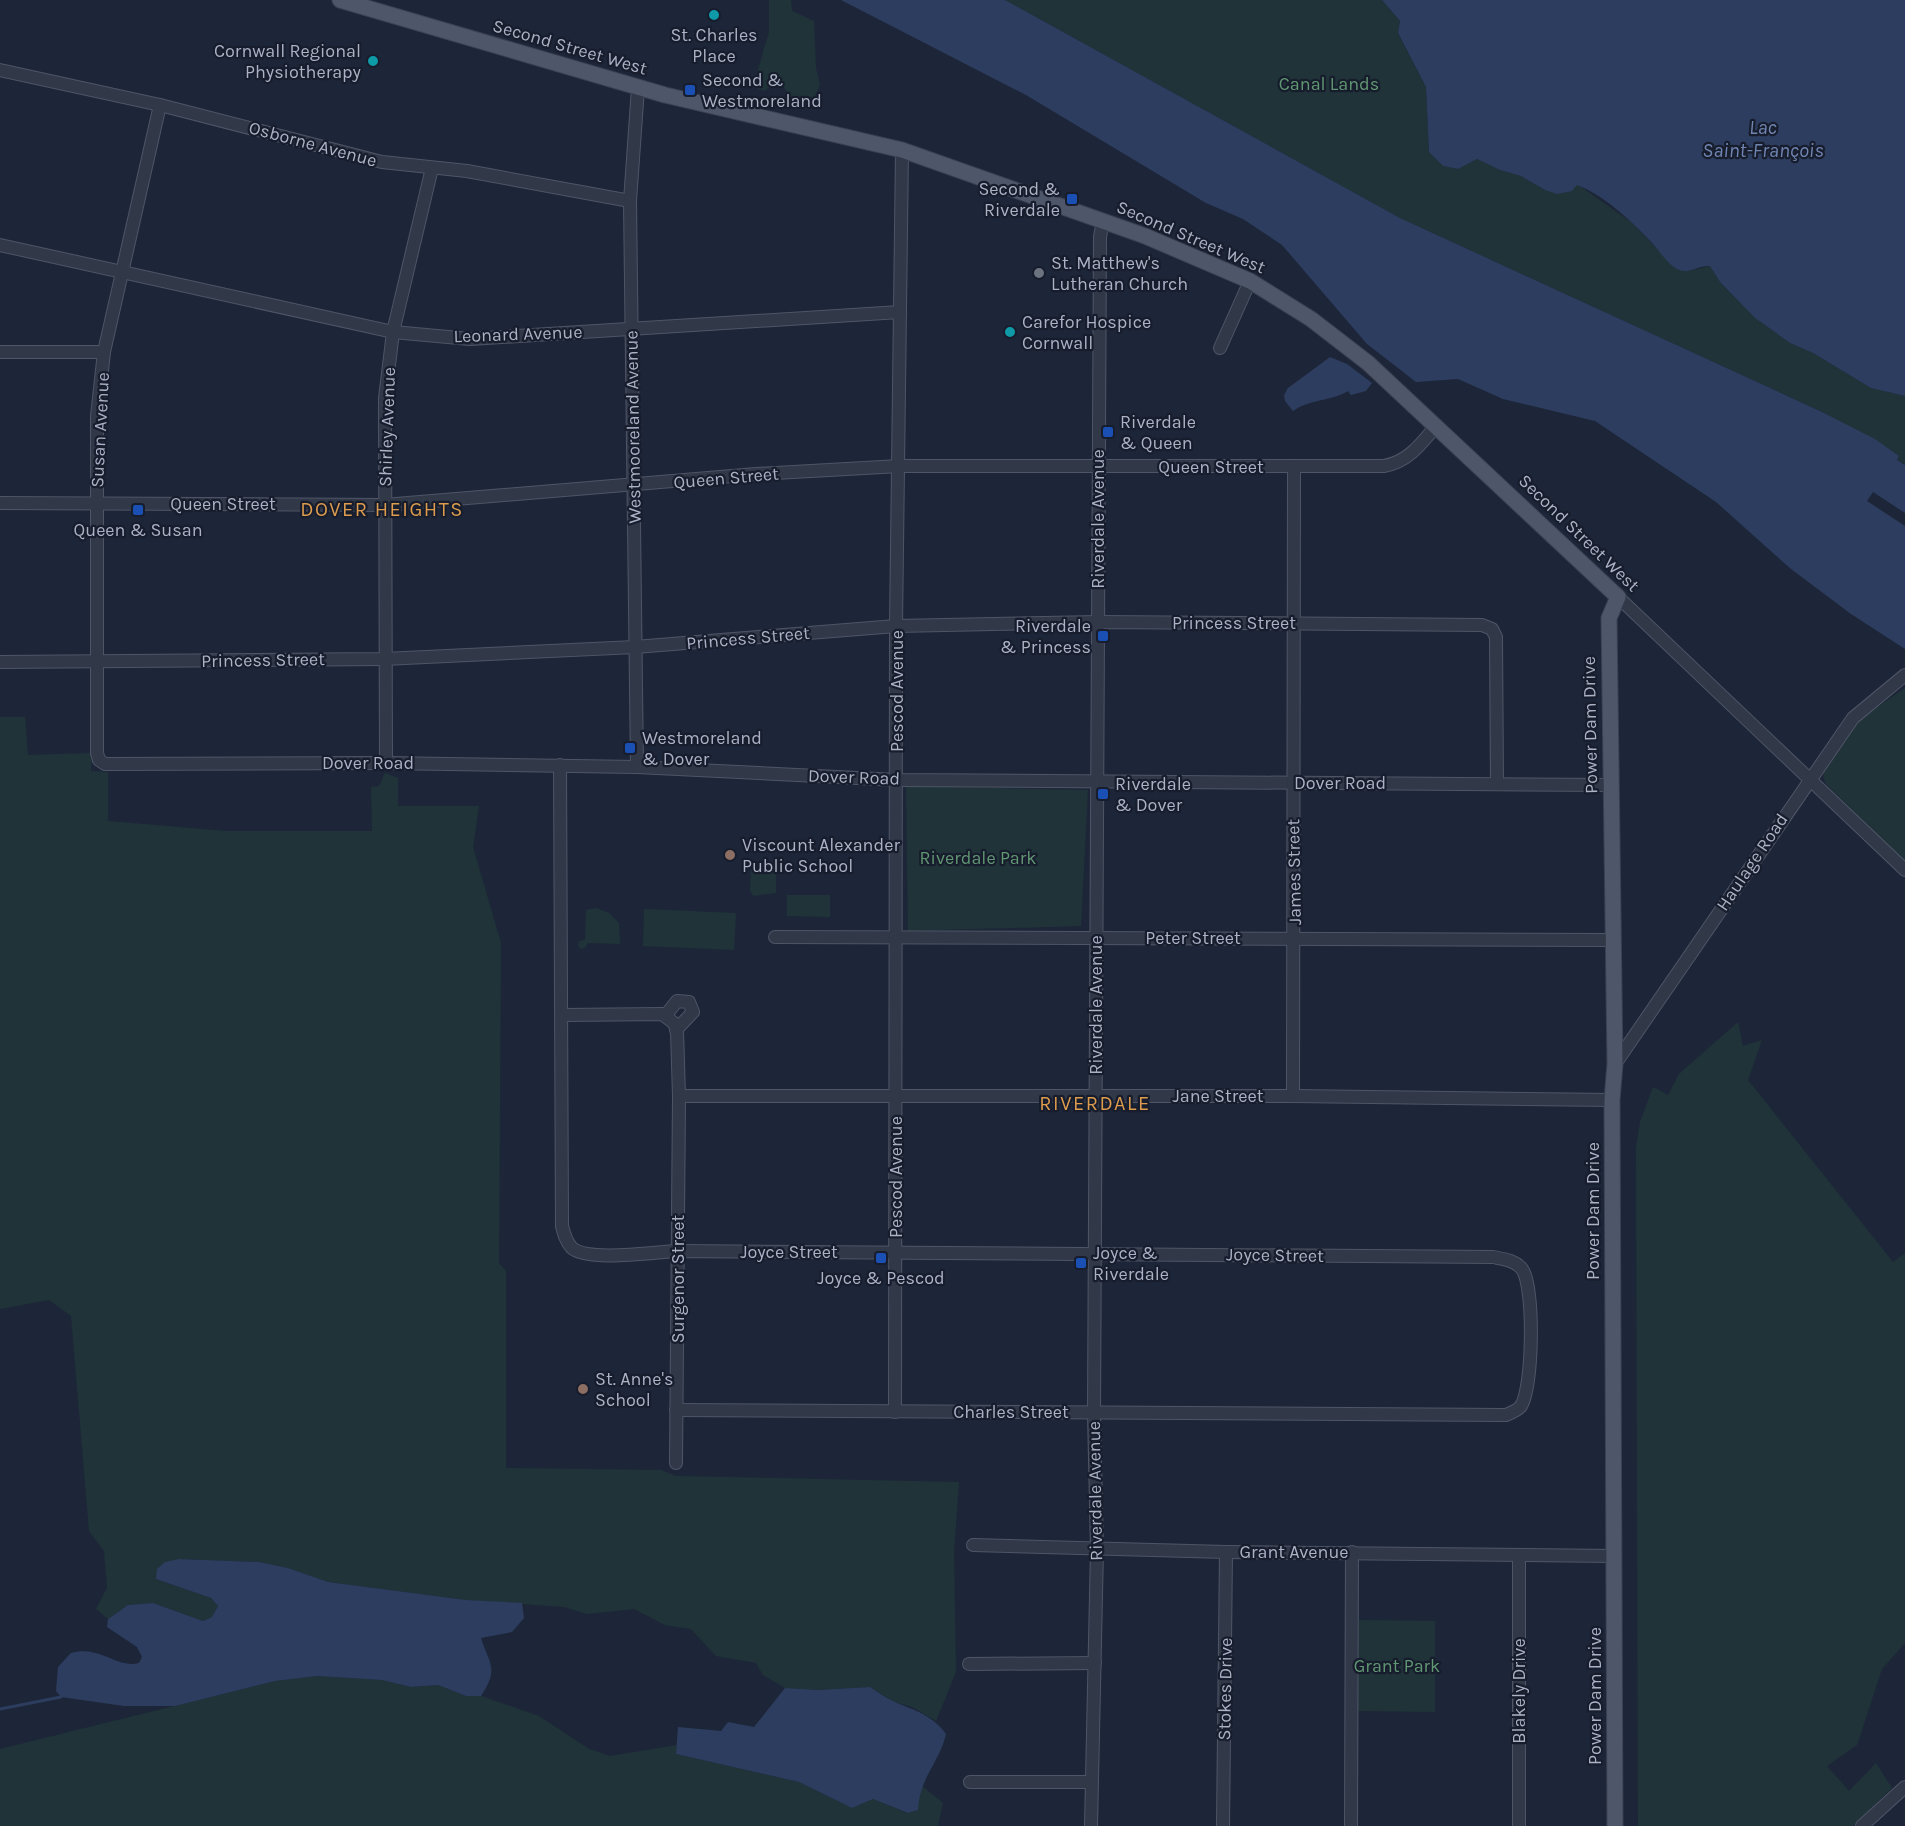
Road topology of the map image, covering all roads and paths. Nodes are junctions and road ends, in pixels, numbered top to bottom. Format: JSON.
{"nodes":[{"id":1,"x":340,"y":0,"type":"edge"},
{"id":2,"x":0,"y":70,"type":"edge"},
{"id":3,"x":638,"y":88,"type":"junction"},
{"id":4,"x":160,"y":105,"type":"junction"},
{"id":5,"x":902,"y":150,"type":"junction"},
{"id":6,"x":432,"y":168,"type":"junction"},
{"id":7,"x":630,"y":201,"type":"junction"},
{"id":8,"x":1103,"y":220,"type":"junction"},
{"id":9,"x":0,"y":245,"type":"edge"},
{"id":10,"x":122,"y":272,"type":"junction"},
{"id":11,"x":1250,"y":281,"type":"junction"},
{"id":12,"x":900,"y":312,"type":"junction"},
{"id":13,"x":631,"y":330,"type":"junction"},
{"id":14,"x":393,"y":332,"type":"junction"},
{"id":15,"x":1220,"y":348,"type":"dead end"},
{"id":16,"x":0,"y":352,"type":"edge"},
{"id":17,"x":104,"y":352,"type":"junction"},
{"id":18,"x":1436,"y":426,"type":"junction"},
{"id":19,"x":900,"y":466,"type":"junction"},
{"id":20,"x":1098,"y":466,"type":"junction"},
{"id":21,"x":1294,"y":467,"type":"junction"},
{"id":22,"x":634,"y":486,"type":"junction"},
{"id":23,"x":0,"y":503,"type":"edge"},
{"id":24,"x":96,"y":503,"type":"junction"},
{"id":25,"x":384,"y":505,"type":"junction"},
{"id":26,"x":1618,"y":597,"type":"junction"},
{"id":27,"x":1098,"y":622,"type":"junction"},
{"id":28,"x":1293,"y":623,"type":"junction"},
{"id":29,"x":896,"y":626,"type":"junction"},
{"id":30,"x":635,"y":647,"type":"junction"},
{"id":31,"x":384,"y":659,"type":"junction"},
{"id":32,"x":0,"y":662,"type":"edge"},
{"id":33,"x":96,"y":662,"type":"junction"},
{"id":34,"x":1905,"y":675,"type":"edge"},
{"id":35,"x":99,"y":760,"type":"joint"},
{"id":36,"x":386,"y":763,"type":"junction"},
{"id":37,"x":560,"y":765,"type":"junction"},
{"id":38,"x":637,"y":767,"type":"junction"},
{"id":39,"x":1809,"y":778,"type":"junction"},
{"id":40,"x":1098,"y":779,"type":"junction"},
{"id":41,"x":897,"y":780,"type":"junction"},
{"id":42,"x":1293,"y":783,"type":"junction"},
{"id":43,"x":1497,"y":784,"type":"junction"},
{"id":44,"x":1610,"y":785,"type":"junction"},
{"id":45,"x":1905,"y":870,"type":"edge"},
{"id":46,"x":775,"y":937,"type":"dead end"},
{"id":47,"x":1096,"y":938,"type":"junction"},
{"id":48,"x":1295,"y":938,"type":"junction"},
{"id":49,"x":896,"y":939,"type":"junction"},
{"id":50,"x":1612,"y":940,"type":"junction"},
{"id":51,"x":562,"y":1015,"type":"junction"},
{"id":52,"x":665,"y":1016,"type":"junction"},
{"id":53,"x":676,"y":1029,"type":"junction"},
{"id":54,"x":1615,"y":1064,"type":"junction"},
{"id":55,"x":897,"y":1095,"type":"junction"},
{"id":56,"x":680,"y":1096,"type":"junction"},
{"id":57,"x":1095,"y":1096,"type":"junction"},
{"id":58,"x":1293,"y":1096,"type":"junction"},
{"id":59,"x":1612,"y":1100,"type":"junction"},
{"id":60,"x":676,"y":1251,"type":"junction"},
{"id":61,"x":896,"y":1253,"type":"junction"},
{"id":62,"x":1096,"y":1253,"type":"junction"},
{"id":63,"x":1493,"y":1257,"type":"joint"},
{"id":64,"x":676,"y":1410,"type":"junction"},
{"id":65,"x":896,"y":1412,"type":"junction"},
{"id":66,"x":1094,"y":1413,"type":"junction"},
{"id":67,"x":676,"y":1463,"type":"dead end"},
{"id":68,"x":973,"y":1545,"type":"dead end"},
{"id":69,"x":1098,"y":1549,"type":"junction"},
{"id":70,"x":1226,"y":1552,"type":"junction"},
{"id":71,"x":1352,"y":1552,"type":"junction"},
{"id":72,"x":1519,"y":1556,"type":"junction"},
{"id":73,"x":1615,"y":1556,"type":"junction"},
{"id":74,"x":1095,"y":1663,"type":"junction"},
{"id":75,"x":969,"y":1664,"type":"dead end"},
{"id":76,"x":970,"y":1782,"type":"dead end"},
{"id":77,"x":1091,"y":1782,"type":"junction"},
{"id":78,"x":1905,"y":1786,"type":"edge"},
{"id":79,"x":1091,"y":1826,"type":"edge"},
{"id":80,"x":1223,"y":1826,"type":"edge"},
{"id":81,"x":1351,"y":1826,"type":"edge"},
{"id":82,"x":1519,"y":1826,"type":"edge"},
{"id":83,"x":1615,"y":1826,"type":"edge"},
{"id":84,"x":1862,"y":1826,"type":"edge"}],
"edges":[{"from":1,"to":3,"type":"main road","name":"Second Street West"},
{"from":2,"to":4,"type":"street","name":"Osborne Avenue"},
{"from":3,"to":5,"type":"main road","name":"Second Street West"},
{"from":3,"to":7,"type":"street","name":"Westmooreland Avenue"},
{"from":4,"to":6,"type":"street","name":"Osborne Avenue"},
{"from":4,"to":10,"type":"street","name":"Susan Avenue"},
{"from":5,"to":8,"type":"main road","name":"Second Street West"},
{"from":5,"to":12,"type":"street","name":"Pescod Avenue"},
{"from":6,"to":7,"type":"street","name":"Osborne Avenue"},
{"from":6,"to":14,"type":"street","name":"Shirley Avenue"},
{"from":7,"to":13,"type":"street","name":"Westmooreland Avenue"},
{"from":8,"to":11,"type":"main road","name":"Second Street West"},
{"from":8,"to":20,"type":"street","name":"Riverdale Avenue"},
{"from":9,"to":10,"type":"street","name":"Leonard Avenue"},
{"from":10,"to":14,"type":"street","name":"Leonard Avenue"},
{"from":10,"to":17,"type":"street","name":"Susan Avenue"},
{"from":11,"to":15,"type":"street"},
{"from":11,"to":18,"type":"main road","name":"Second Street West"},
{"from":12,"to":13,"type":"street","name":"Leonard Avenue"},
{"from":12,"to":19,"type":"street","name":"Pescod Avenue"},
{"from":13,"to":14,"type":"street","name":"Leonard Avenue"},
{"from":13,"to":22,"type":"street","name":"Westmooreland Avenue"},
{"from":14,"to":25,"type":"street","name":"Shirley Avenue"},
{"from":16,"to":17,"type":"street"},
{"from":17,"to":24,"type":"street","name":"Susan Avenue"},
{"from":18,"to":21,"type":"street","name":"Queen Street"},
{"from":18,"to":26,"type":"main road","name":"Second Street West"},
{"from":19,"to":20,"type":"street","name":"Queen Street"},
{"from":19,"to":22,"type":"street","name":"Queen Street"},
{"from":19,"to":29,"type":"street","name":"Pescod Avenue"},
{"from":20,"to":21,"type":"street","name":"Queen Street"},
{"from":20,"to":27,"type":"street","name":"Riverdale Avenue"},
{"from":21,"to":28,"type":"street","name":"James Street"},
{"from":22,"to":25,"type":"street","name":"Queen Street"},
{"from":22,"to":30,"type":"street","name":"Westmooreland Avenue"},
{"from":23,"to":24,"type":"street","name":"Queen Street"},
{"from":24,"to":25,"type":"street","name":"Queen Street"},
{"from":24,"to":33,"type":"street","name":"Susan Avenue"},
{"from":25,"to":31,"type":"street","name":"Shirley Avenue"},
{"from":26,"to":39,"type":"street","name":"Second Street West"},
{"from":26,"to":44,"type":"main road","name":"Power Dam Drive"},
{"from":27,"to":28,"type":"street","name":"Princess Street"},
{"from":27,"to":29,"type":"street","name":"Princess Street"},
{"from":27,"to":40,"type":"street","name":"Riverdale Avenue"},
{"from":28,"to":42,"type":"street","name":"James Street"},
{"from":28,"to":43,"type":"street","name":"Princess Street"},
{"from":29,"to":30,"type":"street","name":"Princess Street"},
{"from":29,"to":41,"type":"street","name":"Pescod Avenue"},
{"from":30,"to":31,"type":"street","name":"Princess Street"},
{"from":30,"to":38,"type":"street","name":"Westmooreland Avenue"},
{"from":31,"to":33,"type":"street","name":"Princess Street"},
{"from":31,"to":36,"type":"street","name":"Shirley Avenue"},
{"from":32,"to":33,"type":"street","name":"Princess Street"},
{"from":33,"to":35,"type":"street","name":"Susan Avenue"},
{"from":34,"to":39,"type":"street","name":"Haulage Road"},
{"from":35,"to":36,"type":"street","name":"Dover Road"},
{"from":36,"to":37,"type":"street","name":"Dover Road"},
{"from":37,"to":38,"type":"street","name":"Dover Road"},
{"from":37,"to":51,"type":"street","name":"Joyce Street"},
{"from":38,"to":41,"type":"street","name":"Dover Road"},
{"from":39,"to":45,"type":"street","name":"Second Street West"},
{"from":39,"to":54,"type":"street","name":"Haulage Road"},
{"from":40,"to":41,"type":"street","name":"Dover Road"},
{"from":40,"to":42,"type":"street","name":"Dover Road"},
{"from":40,"to":47,"type":"street","name":"Riverdale Avenue"},
{"from":41,"to":49,"type":"street","name":"Pescod Avenue"},
{"from":42,"to":43,"type":"street","name":"Dover Road"},
{"from":42,"to":48,"type":"street","name":"James Street"},
{"from":43,"to":44,"type":"street","name":"Dover Road"},
{"from":44,"to":50,"type":"main road","name":"Power Dam Drive"},
{"from":46,"to":49,"type":"street","name":"Peter Street"},
{"from":47,"to":48,"type":"street","name":"Peter Street"},
{"from":47,"to":49,"type":"street","name":"Peter Street"},
{"from":47,"to":57,"type":"street","name":"Riverdale Avenue"},
{"from":48,"to":50,"type":"street","name":"Peter Street"},
{"from":48,"to":58,"type":"street","name":"James Street"},
{"from":49,"to":55,"type":"street","name":"Pescod Avenue"},
{"from":50,"to":54,"type":"main road","name":"Power Dam Drive"},
{"from":51,"to":52,"type":"street"},
{"from":51,"to":60,"type":"street","name":"Joyce Street"},
{"from":52,"to":53,"type":"street"},
{"from":52,"to":53,"type":"street"},
{"from":53,"to":56,"type":"street","name":"Surgenor Street"},
{"from":54,"to":59,"type":"main road","name":"Power Dam Drive"},
{"from":55,"to":56,"type":"street","name":"Jane Street"},
{"from":55,"to":57,"type":"street","name":"Jane Street"},
{"from":55,"to":61,"type":"street","name":"Pescod Avenue"},
{"from":56,"to":60,"type":"street","name":"Surgenor Street"},
{"from":57,"to":58,"type":"street","name":"Jane Street"},
{"from":57,"to":62,"type":"street","name":"Riverdale Avenue"},
{"from":58,"to":59,"type":"street","name":"Jane Street"},
{"from":59,"to":73,"type":"main road","name":"Power Dam Drive"},
{"from":60,"to":61,"type":"street","name":"Joyce Street"},
{"from":60,"to":64,"type":"street","name":"Surgenor Street"},
{"from":61,"to":62,"type":"street","name":"Joyce Street"},
{"from":61,"to":65,"type":"street","name":"Pescod Avenue"},
{"from":62,"to":63,"type":"street","name":"Joyce Street"},
{"from":62,"to":66,"type":"street","name":"Riverdale Avenue"},
{"from":63,"to":66,"type":"street","name":"Charles Street"},
{"from":64,"to":65,"type":"street","name":"Charles Street"},
{"from":64,"to":67,"type":"street","name":"Surgenor Street"},
{"from":65,"to":66,"type":"street","name":"Charles Street"},
{"from":66,"to":69,"type":"street","name":"Riverdale Avenue"},
{"from":68,"to":69,"type":"street","name":"Grant Avenue"},
{"from":69,"to":70,"type":"street","name":"Grant Avenue"},
{"from":69,"to":74,"type":"street","name":"Riverdale Avenue"},
{"from":70,"to":71,"type":"street","name":"Grant Avenue"},
{"from":70,"to":80,"type":"street","name":"Stokes Drive"},
{"from":71,"to":72,"type":"street","name":"Grant Avenue"},
{"from":71,"to":81,"type":"street"},
{"from":72,"to":73,"type":"street","name":"Grant Avenue"},
{"from":72,"to":82,"type":"street","name":"Blakely Drive"},
{"from":73,"to":83,"type":"main road","name":"Power Dam Drive"},
{"from":74,"to":75,"type":"street"},
{"from":74,"to":77,"type":"street","name":"Riverdale Avenue"},
{"from":76,"to":77,"type":"street"},
{"from":77,"to":79,"type":"street","name":"Riverdale Avenue"},
{"from":78,"to":84,"type":"street"}]}
